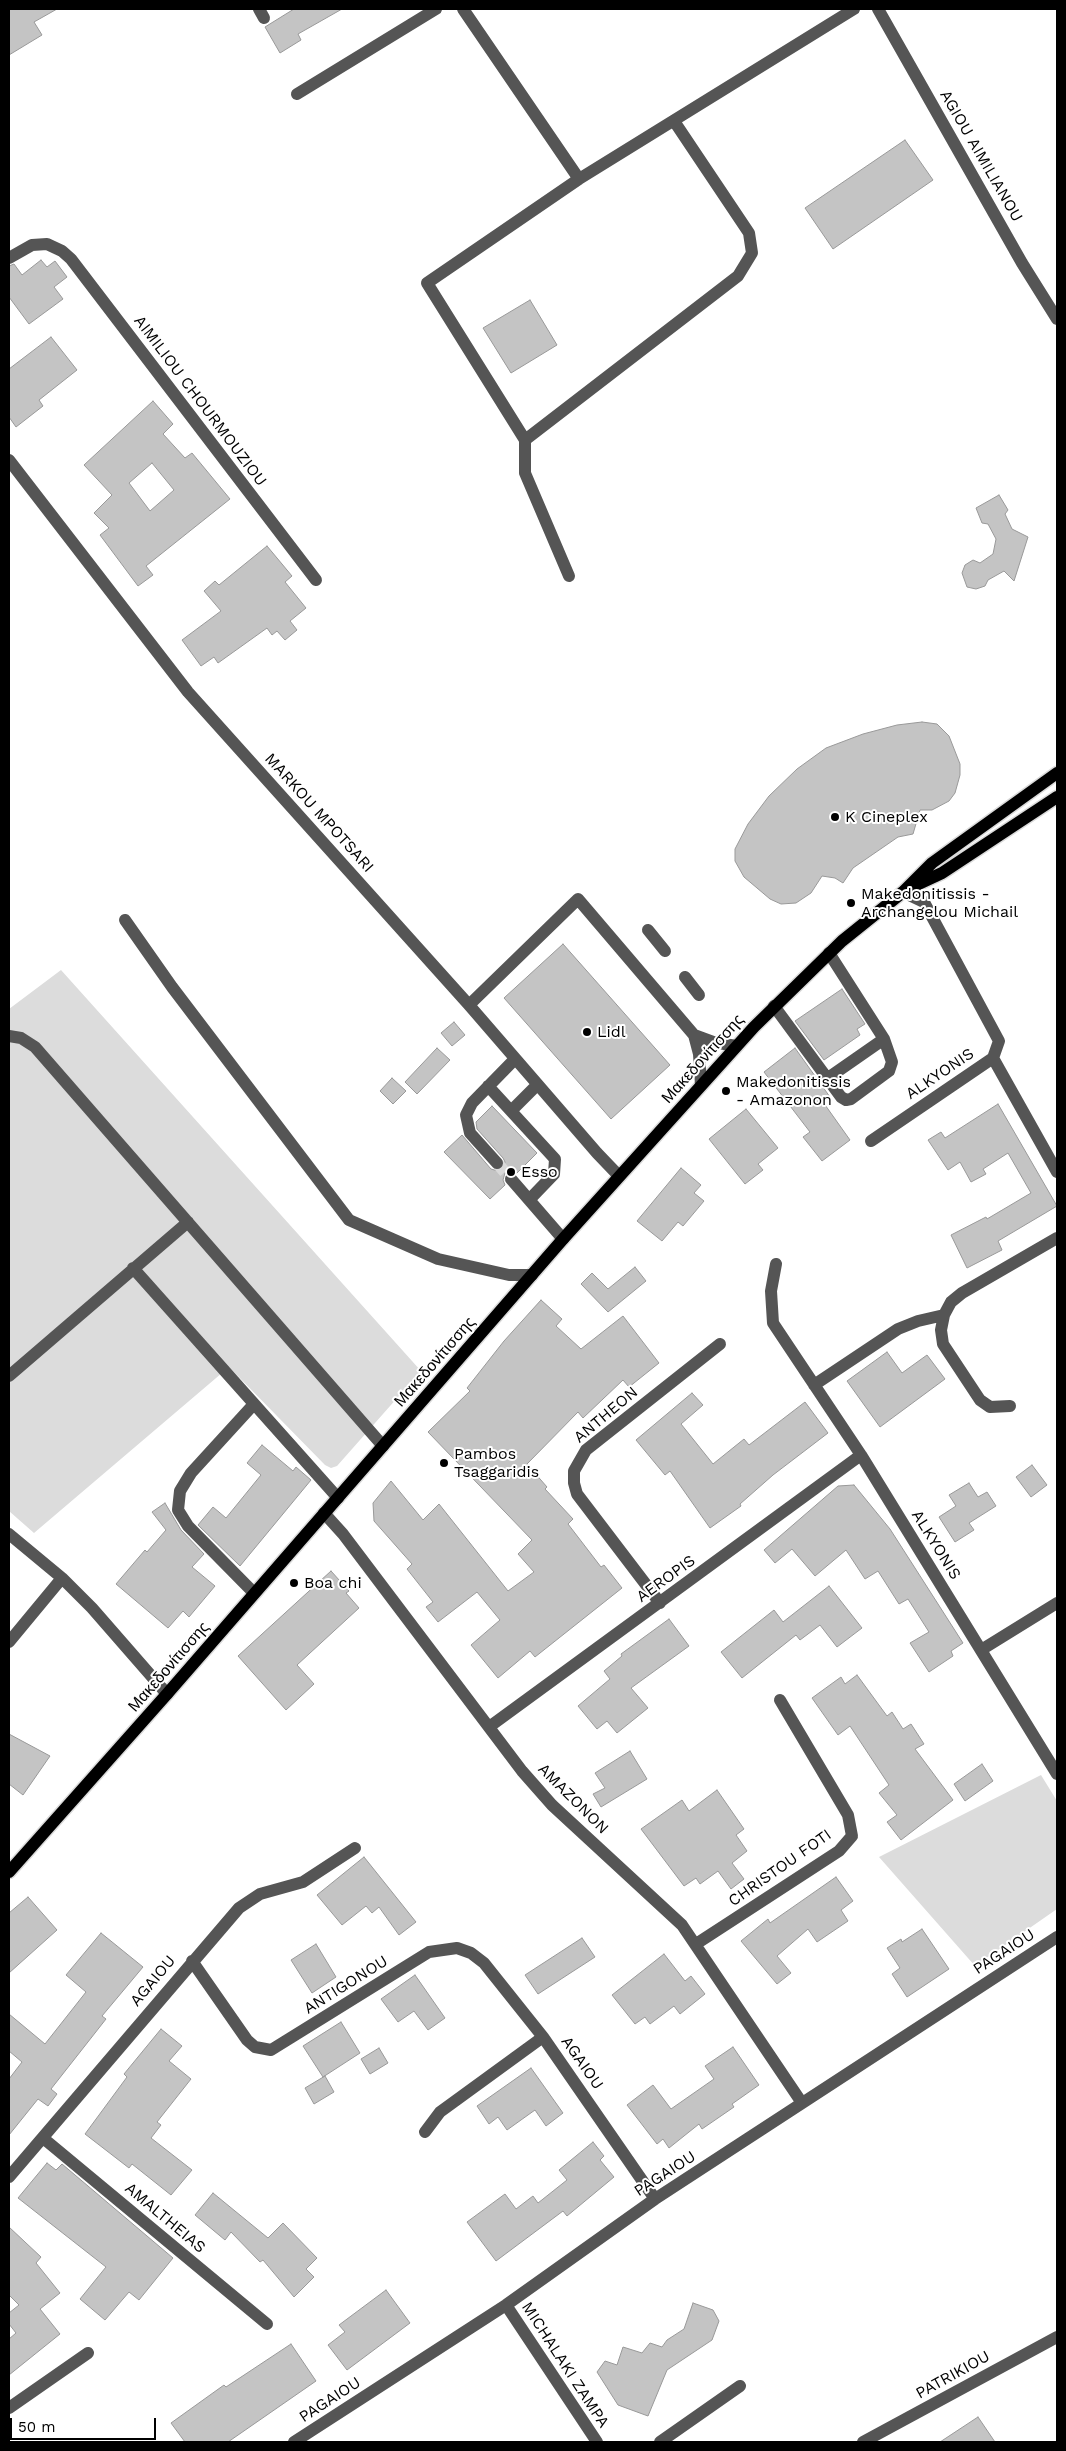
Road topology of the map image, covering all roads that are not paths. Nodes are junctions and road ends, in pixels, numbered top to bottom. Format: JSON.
{"nodes":[{"id":1,"x":436,"y":9,"type":"edge"},
{"id":2,"x":463,"y":9,"type":"edge"},
{"id":3,"x":854,"y":9,"type":"edge"},
{"id":4,"x":884,"y":11,"type":"edge"},
{"id":5,"x":297,"y":94,"type":"dead end"},
{"id":6,"x":674,"y":121,"type":"junction"},
{"id":7,"x":579,"y":179,"type":"junction"},
{"id":8,"x":9,"y":258,"type":"edge"},
{"id":9,"x":1057,"y":319,"type":"edge"},
{"id":10,"x":525,"y":440,"type":"junction"},
{"id":11,"x":9,"y":460,"type":"edge"},
{"id":12,"x":569,"y":576,"type":"dead end"},
{"id":13,"x":316,"y":580,"type":"dead end"},
{"id":14,"x":1057,"y":773,"type":"edge"},
{"id":15,"x":1057,"y":797,"type":"edge"},
{"id":16,"x":904,"y":892,"type":"junction"},
{"id":17,"x":125,"y":920,"type":"dead end"},
{"id":18,"x":648,"y":930,"type":"dead end"},
{"id":19,"x":666,"y":951,"type":"dead end"},
{"id":20,"x":829,"y":953,"type":"junction"},
{"id":21,"x":685,"y":976,"type":"dead end"},
{"id":22,"x":699,"y":995,"type":"dead end"},
{"id":23,"x":469,"y":1005,"type":"junction"},
{"id":24,"x":774,"y":1006,"type":"junction"},
{"id":25,"x":694,"y":1035,"type":"junction"},
{"id":26,"x":9,"y":1036,"type":"edge"},
{"id":27,"x":884,"y":1039,"type":"junction"},
{"id":28,"x":736,"y":1046,"type":"junction"},
{"id":29,"x":993,"y":1058,"type":"junction"},
{"id":30,"x":514,"y":1060,"type":"junction"},
{"id":31,"x":828,"y":1078,"type":"junction"},
{"id":32,"x":537,"y":1085,"type":"junction"},
{"id":33,"x":701,"y":1085,"type":"junction"},
{"id":34,"x":488,"y":1086,"type":"junction"},
{"id":35,"x":511,"y":1111,"type":"junction"},
{"id":36,"x":871,"y":1141,"type":"dead end"},
{"id":37,"x":497,"y":1163,"type":"tunnel mouth"},
{"id":38,"x":1057,"y":1172,"type":"edge"},
{"id":39,"x":620,"y":1176,"type":"junction"},
{"id":40,"x":511,"y":1179,"type":"tunnel mouth"},
{"id":41,"x":529,"y":1200,"type":"junction"},
{"id":42,"x":188,"y":1222,"type":"junction"},
{"id":43,"x":1057,"y":1238,"type":"edge"},
{"id":44,"x":563,"y":1239,"type":"junction"},
{"id":45,"x":776,"y":1264,"type":"dead end"},
{"id":46,"x":133,"y":1268,"type":"junction"},
{"id":47,"x":532,"y":1275,"type":"junction"},
{"id":48,"x":944,"y":1315,"type":"junction"},
{"id":49,"x":720,"y":1344,"type":"dead end"},
{"id":50,"x":9,"y":1376,"type":"edge"},
{"id":51,"x":814,"y":1385,"type":"junction"},
{"id":52,"x":254,"y":1404,"type":"junction"},
{"id":53,"x":1010,"y":1406,"type":"dead end"},
{"id":54,"x":383,"y":1446,"type":"junction"},
{"id":55,"x":861,"y":1455,"type":"junction"},
{"id":56,"x":338,"y":1498,"type":"junction"},
{"id":57,"x":324,"y":1513,"type":"junction"},
{"id":58,"x":9,"y":1534,"type":"edge"},
{"id":59,"x":62,"y":1578,"type":"junction"},
{"id":60,"x":254,"y":1594,"type":"junction"},
{"id":61,"x":660,"y":1603,"type":"junction"},
{"id":62,"x":1057,"y":1603,"type":"edge"},
{"id":63,"x":9,"y":1642,"type":"edge"},
{"id":64,"x":982,"y":1650,"type":"junction"},
{"id":65,"x":167,"y":1694,"type":"junction"},
{"id":66,"x":780,"y":1700,"type":"dead end"},
{"id":67,"x":489,"y":1727,"type":"junction"},
{"id":68,"x":1057,"y":1774,"type":"edge"},
{"id":69,"x":354,"y":1848,"type":"dead end"},
{"id":70,"x":9,"y":1872,"type":"edge"},
{"id":71,"x":1057,"y":1937,"type":"edge"},
{"id":72,"x":696,"y":1944,"type":"junction"},
{"id":73,"x":444,"y":1949,"type":"joint"},
{"id":74,"x":192,"y":1961,"type":"junction"},
{"id":75,"x":543,"y":2036,"type":"junction"},
{"id":76,"x":802,"y":2103,"type":"junction"},
{"id":77,"x":424,"y":2132,"type":"dead end"},
{"id":78,"x":43,"y":2138,"type":"junction"},
{"id":79,"x":9,"y":2177,"type":"edge"},
{"id":80,"x":655,"y":2199,"type":"junction"},
{"id":81,"x":506,"y":2306,"type":"junction"},
{"id":82,"x":267,"y":2324,"type":"dead end"},
{"id":83,"x":1057,"y":2337,"type":"edge"},
{"id":84,"x":88,"y":2352,"type":"dead end"},
{"id":85,"x":740,"y":2386,"type":"dead end"},
{"id":86,"x":9,"y":2408,"type":"edge"},
{"id":87,"x":294,"y":2442,"type":"edge"},
{"id":88,"x":597,"y":2442,"type":"edge"},
{"id":89,"x":660,"y":2442,"type":"edge"},
{"id":90,"x":863,"y":2442,"type":"edge"}],
"edges":[{"from":1,"to":5,"type":"street"},
{"from":2,"to":7,"type":"street"},
{"from":3,"to":6,"type":"street"},
{"from":4,"to":9,"type":"street","name":"AGIOU AIMILIANOU"},
{"from":6,"to":7,"type":"street"},
{"from":6,"to":10,"type":"street"},
{"from":7,"to":10,"type":"street"},
{"from":8,"to":13,"type":"street","name":"AIMILIOU CHOURMOUZIOU"},
{"from":10,"to":12,"type":"street"},
{"from":11,"to":23,"type":"street","name":"MARKOU MPOTSARI"},
{"from":14,"to":16,"type":"main road","name":"Μακεδονίτισσης"},
{"from":15,"to":16,"type":"main road","name":"Μακεδονίτισσης"},
{"from":16,"to":20,"type":"main road","name":"Μακεδονίτισσης"},
{"from":16,"to":29,"type":"street"},
{"from":17,"to":47,"type":"street"},
{"from":18,"to":19,"type":"street"},
{"from":20,"to":24,"type":"main road","name":"Μακεδονίτισσης"},
{"from":20,"to":27,"type":"street"},
{"from":21,"to":22,"type":"street"},
{"from":23,"to":25,"type":"street"},
{"from":23,"to":30,"type":"street","name":"MARKOU MPOTSARI"},
{"from":24,"to":28,"type":"main road","name":"Μακεδονίτισσης"},
{"from":24,"to":31,"type":"street"},
{"from":25,"to":28,"type":"street"},
{"from":25,"to":33,"type":"street"},
{"from":26,"to":42,"type":"street"},
{"from":27,"to":31,"type":"street"},
{"from":27,"to":31,"type":"street"},
{"from":28,"to":33,"type":"main road","name":"Μακεδονίτισσης"},
{"from":29,"to":36,"type":"street","name":"ALKYONIS"},
{"from":29,"to":38,"type":"street","name":"ALKYONIS"},
{"from":30,"to":32,"type":"street","name":"MARKOU MPOTSARI"},
{"from":30,"to":34,"type":"street"},
{"from":32,"to":35,"type":"street"},
{"from":32,"to":39,"type":"street","name":"MARKOU MPOTSARI"},
{"from":33,"to":39,"type":"main road","name":"Μακεδονίτισσης"},
{"from":34,"to":35,"type":"street"},
{"from":34,"to":37,"type":"street"},
{"from":35,"to":41,"type":"street"},
{"from":39,"to":44,"type":"main road","name":"Μακεδονίτισσης"},
{"from":40,"to":41,"type":"street"},
{"from":41,"to":44,"type":"street"},
{"from":42,"to":46,"type":"street"},
{"from":42,"to":54,"type":"street"},
{"from":43,"to":48,"type":"street"},
{"from":44,"to":47,"type":"main road","name":"Μακεδονίτισσης"},
{"from":45,"to":51,"type":"street","name":"ALKYONIS"},
{"from":46,"to":50,"type":"street"},
{"from":46,"to":52,"type":"street"},
{"from":47,"to":54,"type":"main road","name":"Μακεδονίτισσης"},
{"from":48,"to":51,"type":"street"},
{"from":48,"to":53,"type":"street"},
{"from":49,"to":61,"type":"street","name":"ANTHEON"},
{"from":51,"to":55,"type":"street","name":"ALKYONIS"},
{"from":52,"to":56,"type":"street"},
{"from":52,"to":60,"type":"street"},
{"from":54,"to":56,"type":"main road","name":"Μακεδονίτισσης"},
{"from":55,"to":61,"type":"street","name":"AEROPIS"},
{"from":55,"to":64,"type":"street","name":"ALKYONIS"},
{"from":56,"to":57,"type":"main road","name":"Μακεδονίτισσης"},
{"from":57,"to":60,"type":"main road","name":"Μακεδονίτισσης"},
{"from":57,"to":67,"type":"street","name":"AMAZONON"},
{"from":58,"to":59,"type":"street"},
{"from":59,"to":63,"type":"street"},
{"from":59,"to":65,"type":"street"},
{"from":60,"to":65,"type":"main road","name":"Μακεδονίτισσης"},
{"from":61,"to":67,"type":"street","name":"AEROPIS"},
{"from":62,"to":64,"type":"street"},
{"from":64,"to":68,"type":"street","name":"ALKYONIS"},
{"from":65,"to":70,"type":"main road","name":"Μακεδονίτισσης"},
{"from":66,"to":72,"type":"street","name":"CHRISTOU FOTI"},
{"from":67,"to":72,"type":"street","name":"AMAZONON"},
{"from":69,"to":74,"type":"street","name":"AGAIOU"},
{"from":71,"to":76,"type":"street","name":"PAGAIOU"},
{"from":72,"to":76,"type":"street","name":"AMAZONON"},
{"from":73,"to":74,"type":"street","name":"ANTIGONOU"},
{"from":73,"to":75,"type":"street","name":"AGAIOU"},
{"from":74,"to":78,"type":"street","name":"AGAIOU"},
{"from":75,"to":77,"type":"street"},
{"from":75,"to":80,"type":"street","name":"AGAIOU"},
{"from":76,"to":80,"type":"street","name":"PAGAIOU"},
{"from":78,"to":79,"type":"street","name":"AGAIOU"},
{"from":78,"to":82,"type":"street","name":"AMALTHEIAS"},
{"from":80,"to":81,"type":"street","name":"PAGAIOU"},
{"from":81,"to":87,"type":"street","name":"PAGAIOU"},
{"from":81,"to":88,"type":"street","name":"MICHALAKI ZAMPA"},
{"from":83,"to":90,"type":"street","name":"PATRIKIOU"},
{"from":84,"to":86,"type":"street"},
{"from":85,"to":89,"type":"street"}]}
